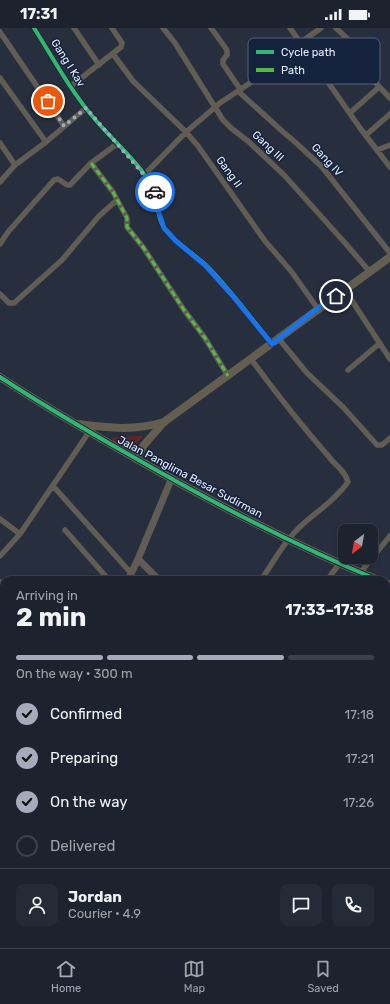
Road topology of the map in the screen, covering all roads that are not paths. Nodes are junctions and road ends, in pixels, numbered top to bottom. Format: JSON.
{"nodes":[{"id":1,"x":34,"y":28,"type":"edge"},
{"id":2,"x":74,"y":28,"type":"edge"},
{"id":3,"x":163,"y":28,"type":"edge"},
{"id":4,"x":211,"y":28,"type":"edge"},
{"id":5,"x":290,"y":28,"type":"edge"},
{"id":6,"x":321,"y":28,"type":"edge"},
{"id":7,"x":336,"y":28,"type":"edge"},
{"id":8,"x":116,"y":29,"type":"edge"},
{"id":9,"x":0,"y":32,"type":"edge"},
{"id":10,"x":297,"y":38,"type":"edge"},
{"id":11,"x":307,"y":38,"type":"edge"},
{"id":12,"x":346,"y":38,"type":"edge"},
{"id":13,"x":114,"y":54,"type":"junction"},
{"id":14,"x":99,"y":65,"type":"junction"},
{"id":15,"x":0,"y":78,"type":"edge"},
{"id":16,"x":248,"y":84,"type":"edge"},
{"id":17,"x":330,"y":84,"type":"edge"},
{"id":18,"x":376,"y":84,"type":"edge"},
{"id":19,"x":71,"y":86,"type":"junction"},
{"id":20,"x":379,"y":87,"type":"junction"},
{"id":21,"x":239,"y":90,"type":"junction"},
{"id":22,"x":390,"y":98,"type":"edge"},
{"id":23,"x":215,"y":107,"type":"junction"},
{"id":24,"x":86,"y":108,"type":"junction"},
{"id":25,"x":350,"y":112,"type":"junction"},
{"id":26,"x":390,"y":114,"type":"edge"},
{"id":27,"x":64,"y":126,"type":"junction"},
{"id":28,"x":186,"y":132,"type":"junction"},
{"id":29,"x":366,"y":135,"type":"junction"},
{"id":30,"x":46,"y":142,"type":"junction"},
{"id":31,"x":0,"y":143,"type":"edge"},
{"id":32,"x":117,"y":144,"type":"junction"},
{"id":33,"x":390,"y":145,"type":"edge"},
{"id":34,"x":377,"y":150,"type":"junction"},
{"id":35,"x":91,"y":163,"type":"junction"},
{"id":36,"x":15,"y":166,"type":"junction"},
{"id":37,"x":390,"y":167,"type":"edge"},
{"id":38,"x":144,"y":175,"type":"junction"},
{"id":39,"x":0,"y":182,"type":"edge"},
{"id":40,"x":117,"y":200,"type":"junction"},
{"id":41,"x":0,"y":244,"type":"edge"},
{"id":42,"x":390,"y":253,"type":"edge"},
{"id":43,"x":390,"y":257,"type":"edge"},
{"id":44,"x":370,"y":272,"type":"junction"},
{"id":45,"x":345,"y":290,"type":"junction"},
{"id":46,"x":0,"y":294,"type":"edge"},
{"id":47,"x":318,"y":308,"type":"junction"},
{"id":48,"x":279,"y":338,"type":"junction"},
{"id":49,"x":380,"y":343,"type":"junction"},
{"id":50,"x":272,"y":344,"type":"junction"},
{"id":51,"x":251,"y":359,"type":"junction"},
{"id":52,"x":390,"y":359,"type":"edge"},
{"id":53,"x":348,"y":370,"type":"dead end"},
{"id":54,"x":228,"y":376,"type":"junction"},
{"id":55,"x":0,"y":377,"type":"edge"},
{"id":56,"x":164,"y":422,"type":"junction"},
{"id":57,"x":74,"y":423,"type":"junction"},
{"id":58,"x":89,"y":432,"type":"junction"},
{"id":59,"x":390,"y":438,"type":"edge"},
{"id":60,"x":136,"y":459,"type":"junction"},
{"id":61,"x":172,"y":480,"type":"junction"},
{"id":62,"x":53,"y":486,"type":"junction"},
{"id":63,"x":0,"y":519,"type":"edge"},
{"id":64,"x":65,"y":530,"type":"dead end"},
{"id":65,"x":20,"y":534,"type":"junction"},
{"id":66,"x":390,"y":536,"type":"edge"},
{"id":67,"x":288,"y":540,"type":"junction"},
{"id":68,"x":0,"y":556,"type":"edge"},
{"id":69,"x":138,"y":559,"type":"junction"},
{"id":70,"x":338,"y":562,"type":"edge"},
{"id":71,"x":339,"y":564,"type":"edge"},
{"id":72,"x":342,"y":564,"type":"edge"},
{"id":73,"x":360,"y":572,"type":"junction"},
{"id":74,"x":105,"y":576,"type":"edge"},
{"id":75,"x":130,"y":576,"type":"edge"},
{"id":76,"x":155,"y":576,"type":"edge"},
{"id":77,"x":264,"y":576,"type":"edge"},
{"id":78,"x":330,"y":576,"type":"edge"},
{"id":79,"x":369,"y":576,"type":"edge"}],
"edges":[{"from":1,"to":19,"type":"street","name":"Gang I Kav"},
{"from":2,"to":14,"type":"street"},
{"from":3,"to":23,"type":"street","name":"Gang III"},
{"from":4,"to":21,"type":"street","name":"Gang IV"},
{"from":5,"to":10,"type":"street"},
{"from":6,"to":11,"type":"street"},
{"from":7,"to":12,"type":"street"},
{"from":8,"to":13,"type":"street"},
{"from":9,"to":27,"type":"street"},
{"from":13,"to":14,"type":"street"},
{"from":13,"to":28,"type":"street","name":"Gang II"},
{"from":14,"to":19,"type":"street"},
{"from":15,"to":30,"type":"street"},
{"from":16,"to":21,"type":"street"},
{"from":17,"to":25,"type":"street"},
{"from":18,"to":20,"type":"street"},
{"from":19,"to":24,"type":"street","name":"Gang I Kav"},
{"from":20,"to":22,"type":"street"},
{"from":20,"to":25,"type":"street"},
{"from":21,"to":23,"type":"street"},
{"from":21,"to":42,"type":"street","name":"Gang IV"},
{"from":23,"to":28,"type":"street"},
{"from":23,"to":44,"type":"street","name":"Gang III"},
{"from":24,"to":27,"type":"street"},
{"from":24,"to":32,"type":"street","name":"Gang I Kav"},
{"from":25,"to":29,"type":"street"},
{"from":26,"to":29,"type":"street"},
{"from":27,"to":30,"type":"street"},
{"from":28,"to":38,"type":"street"},
{"from":28,"to":47,"type":"street","name":"Gang II"},
{"from":29,"to":34,"type":"street"},
{"from":30,"to":36,"type":"street"},
{"from":31,"to":36,"type":"street"},
{"from":32,"to":35,"type":"street"},
{"from":32,"to":38,"type":"street","name":"Gang I Kav"},
{"from":33,"to":34,"type":"street"},
{"from":34,"to":37,"type":"street"},
{"from":35,"to":40,"type":"street"},
{"from":35,"to":41,"type":"street"},
{"from":36,"to":39,"type":"street"},
{"from":38,"to":50,"type":"street","name":"Gang I Kav"},
{"from":40,"to":46,"type":"street"},
{"from":40,"to":54,"type":"street"},
{"from":43,"to":44,"type":"main road"},
{"from":44,"to":45,"type":"main road"},
{"from":45,"to":47,"type":"main road"},
{"from":45,"to":49,"type":"street"},
{"from":47,"to":48,"type":"main road"},
{"from":48,"to":50,"type":"main road"},
{"from":48,"to":59,"type":"street"},
{"from":49,"to":52,"type":"street"},
{"from":49,"to":53,"type":"street"},
{"from":50,"to":51,"type":"main road"},
{"from":51,"to":54,"type":"main road"},
{"from":51,"to":67,"type":"street"},
{"from":54,"to":56,"type":"main road"},
{"from":55,"to":57,"type":"main road","name":"Jalan Panglima Besar Sudirman"},
{"from":56,"to":57,"type":"main road"},
{"from":56,"to":60,"type":"main road"},
{"from":57,"to":58,"type":"main road","name":"Jalan Panglima Besar Sudirman"},
{"from":58,"to":60,"type":"main road","name":"Jalan Panglima Besar Sudirman"},
{"from":58,"to":62,"type":"street"},
{"from":60,"to":61,"type":"main road","name":"Jalan Panglima Besar Sudirman"},
{"from":61,"to":67,"type":"main road","name":"Jalan Panglima Besar Sudirman"},
{"from":61,"to":69,"type":"street"},
{"from":62,"to":65,"type":"street"},
{"from":62,"to":75,"type":"street"},
{"from":63,"to":65,"type":"street"},
{"from":64,"to":74,"type":"street"},
{"from":65,"to":68,"type":"street"},
{"from":66,"to":73,"type":"street"},
{"from":67,"to":70,"type":"main road","name":"Jalan Panglima Besar Sudirman"},
{"from":67,"to":77,"type":"street"},
{"from":69,"to":75,"type":"street"},
{"from":69,"to":76,"type":"street"},
{"from":71,"to":78,"type":"street"},
{"from":72,"to":73,"type":"main road","name":"Jalan Panglima Besar Sudirman"},
{"from":73,"to":79,"type":"main road","name":"Jalan Panglima Besar Sudirman"}]}
